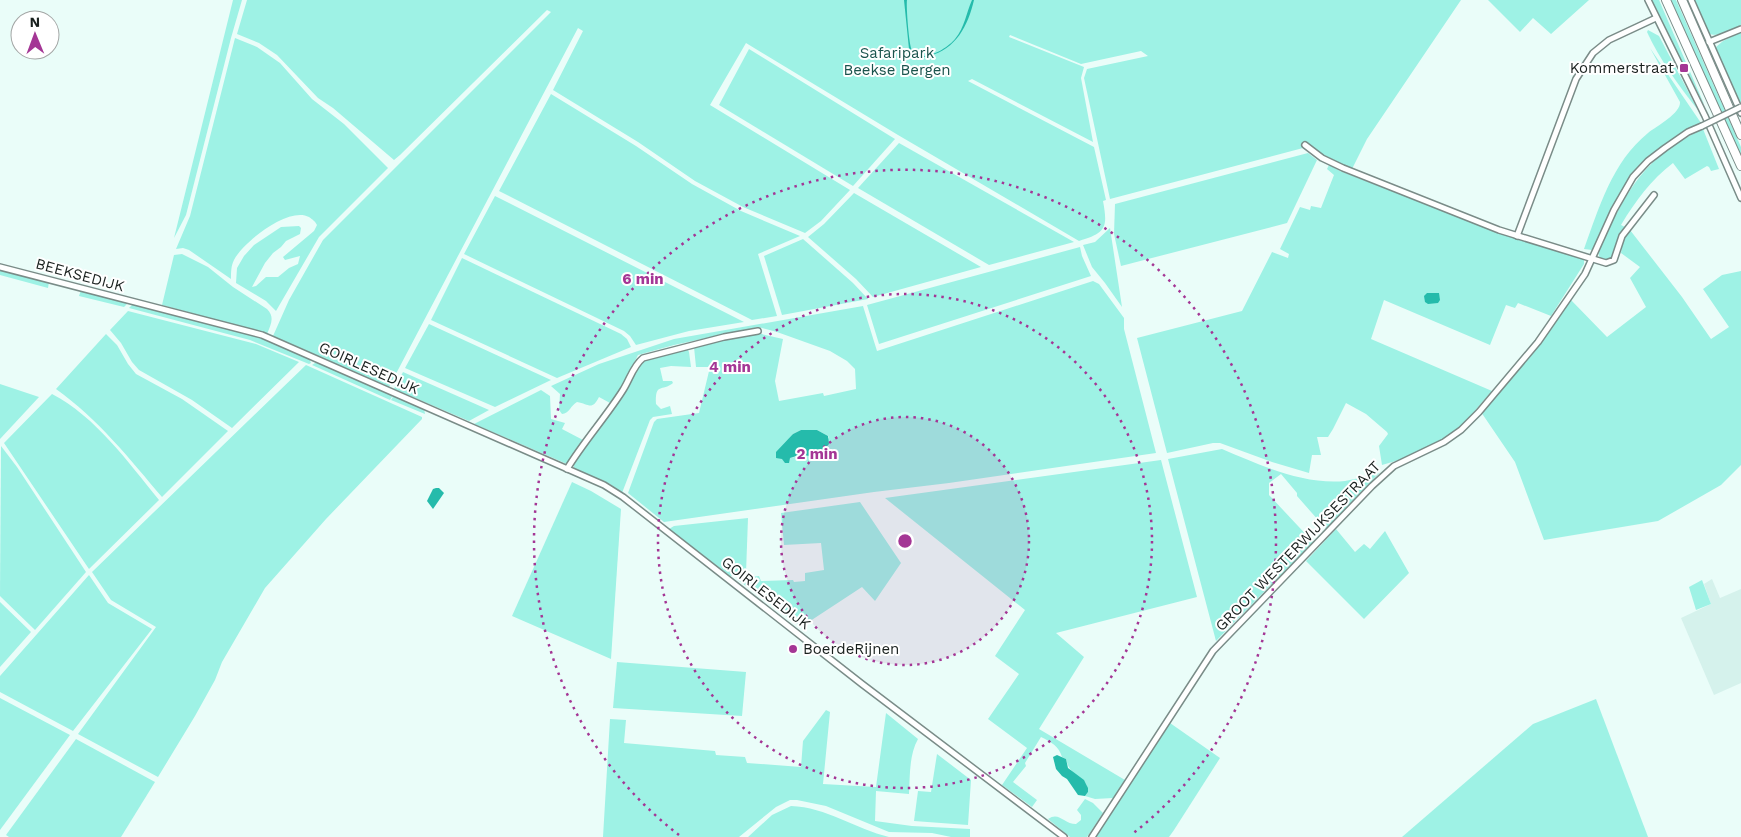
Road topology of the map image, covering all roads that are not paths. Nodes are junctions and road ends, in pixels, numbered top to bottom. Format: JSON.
{"nodes":[{"id":1,"x":1648,"y":0,"type":"edge"},
{"id":2,"x":1666,"y":0,"type":"edge"},
{"id":3,"x":1682,"y":0,"type":"edge"},
{"id":4,"x":1691,"y":0,"type":"edge"},
{"id":5,"x":1656,"y":18,"type":"junction"},
{"id":6,"x":1741,"y":29,"type":"edge"},
{"id":7,"x":1710,"y":42,"type":"junction"},
{"id":8,"x":1741,"y":107,"type":"edge"},
{"id":9,"x":1741,"y":113,"type":"edge"},
{"id":10,"x":1741,"y":135,"type":"edge"},
{"id":11,"x":1305,"y":146,"type":"dead end"},
{"id":12,"x":1741,"y":166,"type":"edge"},
{"id":13,"x":1654,"y":195,"type":"dead end"},
{"id":14,"x":1741,"y":198,"type":"edge"},
{"id":15,"x":1517,"y":236,"type":"junction"},
{"id":16,"x":1592,"y":259,"type":"junction"},
{"id":17,"x":0,"y":267,"type":"edge"},
{"id":18,"x":155,"y":307,"type":"joint"},
{"id":19,"x":758,"y":331,"type":"dead end"},
{"id":20,"x":567,"y":469,"type":"junction"},
{"id":21,"x":1064,"y":837,"type":"edge"},
{"id":22,"x":1092,"y":837,"type":"edge"}],
"edges":[{"from":1,"to":5,"type":"street"},
{"from":2,"to":12,"type":"highway"},
{"from":3,"to":10,"type":"highway"},
{"from":4,"to":7,"type":"street"},
{"from":5,"to":14,"type":"street"},
{"from":5,"to":15,"type":"street"},
{"from":6,"to":7,"type":"street"},
{"from":7,"to":9,"type":"street"},
{"from":8,"to":16,"type":"street","name":"GROOT WESTERWIJKSESTRAAT","bridge":true},
{"from":11,"to":15,"type":"street"},
{"from":13,"to":16,"type":"street"},
{"from":15,"to":16,"type":"street"},
{"from":16,"to":22,"type":"street","name":"GROOT WESTERWIJKSESTRAAT"},
{"from":17,"to":18,"type":"street","name":"BEEKSEDIJK"},
{"from":18,"to":20,"type":"street","name":"GOIRLESEDIJK"},
{"from":19,"to":20,"type":"street"},
{"from":20,"to":21,"type":"street","name":"GOIRLESEDIJK"}]}
